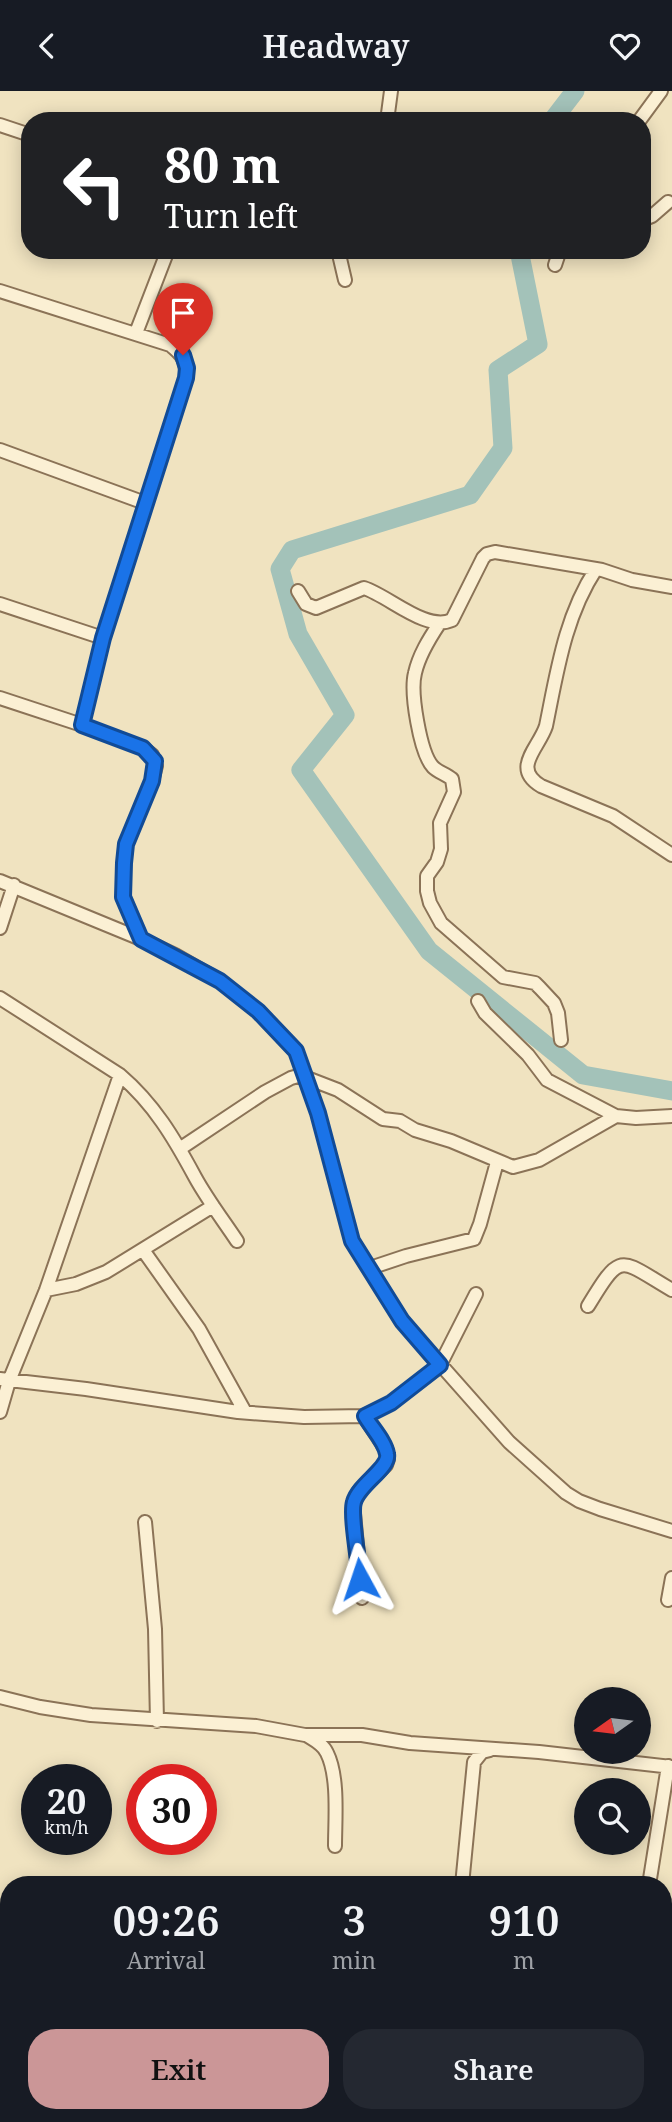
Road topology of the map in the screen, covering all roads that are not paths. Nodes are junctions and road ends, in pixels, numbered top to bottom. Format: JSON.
{"nodes":[{"id":1,"x":391,"y":91,"type":"edge"},
{"id":2,"x":663,"y":91,"type":"edge"},
{"id":3,"x":672,"y":91,"type":"edge"},
{"id":4,"x":388,"y":112,"type":"edge"},
{"id":5,"x":646,"y":112,"type":"edge"},
{"id":6,"x":0,"y":125,"type":"edge"},
{"id":7,"x":21,"y":132,"type":"edge"},
{"id":8,"x":668,"y":202,"type":"dead end"},
{"id":9,"x":651,"y":216,"type":"edge"},
{"id":10,"x":165,"y":259,"type":"edge"},
{"id":11,"x":340,"y":259,"type":"edge"},
{"id":12,"x":557,"y":259,"type":"edge"},
{"id":13,"x":555,"y":265,"type":"dead end"},
{"id":14,"x":345,"y":279,"type":"dead end"},
{"id":15,"x":0,"y":291,"type":"edge"},
{"id":16,"x":136,"y":333,"type":"junction"},
{"id":17,"x":0,"y":450,"type":"edge"},
{"id":18,"x":145,"y":502,"type":"junction"},
{"id":19,"x":596,"y":569,"type":"junction"},
{"id":20,"x":672,"y":587,"type":"edge"},
{"id":21,"x":298,"y":591,"type":"dead end"},
{"id":22,"x":0,"y":604,"type":"edge"},
{"id":23,"x":439,"y":624,"type":"junction"},
{"id":24,"x":103,"y":638,"type":"junction"},
{"id":25,"x":0,"y":698,"type":"edge"},
{"id":26,"x":82,"y":725,"type":"junction"},
{"id":27,"x":672,"y":855,"type":"edge"},
{"id":28,"x":0,"y":881,"type":"edge"},
{"id":29,"x":14,"y":885,"type":"junction"},
{"id":30,"x":0,"y":928,"type":"edge"},
{"id":31,"x":141,"y":939,"type":"junction"},
{"id":32,"x":0,"y":998,"type":"edge"},
{"id":33,"x":478,"y":1001,"type":"dead end"},
{"id":34,"x":561,"y":1040,"type":"dead end"},
{"id":35,"x":120,"y":1075,"type":"junction"},
{"id":36,"x":306,"y":1076,"type":"junction"},
{"id":37,"x":616,"y":1116,"type":"junction"},
{"id":38,"x":672,"y":1116,"type":"edge"},
{"id":39,"x":181,"y":1148,"type":"junction"},
{"id":40,"x":496,"y":1161,"type":"junction"},
{"id":41,"x":213,"y":1206,"type":"junction"},
{"id":42,"x":237,"y":1241,"type":"dead end"},
{"id":43,"x":143,"y":1250,"type":"junction"},
{"id":44,"x":370,"y":1269,"type":"junction"},
{"id":45,"x":46,"y":1290,"type":"junction"},
{"id":46,"x":672,"y":1290,"type":"edge"},
{"id":47,"x":476,"y":1294,"type":"dead end"},
{"id":48,"x":588,"y":1306,"type":"dead end"},
{"id":49,"x":440,"y":1365,"type":"junction"},
{"id":50,"x":5,"y":1380,"type":"edge"},
{"id":51,"x":0,"y":1412,"type":"edge"},
{"id":52,"x":245,"y":1412,"type":"junction"},
{"id":53,"x":365,"y":1416,"type":"junction"},
{"id":54,"x":145,"y":1523,"type":"dead end"},
{"id":55,"x":672,"y":1531,"type":"edge"},
{"id":56,"x":672,"y":1578,"type":"edge"},
{"id":57,"x":362,"y":1598,"type":"dead end"},
{"id":58,"x":668,"y":1600,"type":"dead end"},
{"id":59,"x":0,"y":1697,"type":"edge"},
{"id":60,"x":156,"y":1721,"type":"junction"},
{"id":61,"x":305,"y":1735,"type":"junction"},
{"id":62,"x":493,"y":1750,"type":"junction"},
{"id":63,"x":670,"y":1766,"type":"edge"},
{"id":64,"x":335,"y":1846,"type":"dead end"},
{"id":65,"x":463,"y":1876,"type":"edge"},
{"id":66,"x":651,"y":1876,"type":"edge"}],
"edges":[{"from":1,"to":4,"type":"street"},
{"from":2,"to":3,"type":"street"},
{"from":2,"to":5,"type":"street"},
{"from":6,"to":7,"type":"street"},
{"from":8,"to":9,"type":"street"},
{"from":10,"to":16,"type":"street"},
{"from":11,"to":14,"type":"street"},
{"from":12,"to":13,"type":"street"},
{"from":15,"to":16,"type":"street"},
{"from":16,"to":18,"type":"street"},
{"from":17,"to":18,"type":"street"},
{"from":18,"to":24,"type":"street"},
{"from":19,"to":20,"type":"street"},
{"from":19,"to":23,"type":"street"},
{"from":19,"to":27,"type":"street"},
{"from":21,"to":23,"type":"street"},
{"from":22,"to":24,"type":"street"},
{"from":23,"to":34,"type":"street"},
{"from":24,"to":26,"type":"street"},
{"from":25,"to":26,"type":"street"},
{"from":26,"to":31,"type":"street"},
{"from":28,"to":29,"type":"street"},
{"from":29,"to":30,"type":"street"},
{"from":29,"to":31,"type":"street"},
{"from":31,"to":36,"type":"street"},
{"from":32,"to":35,"type":"street"},
{"from":33,"to":37,"type":"street"},
{"from":35,"to":39,"type":"street"},
{"from":35,"to":45,"type":"street"},
{"from":36,"to":39,"type":"street"},
{"from":36,"to":40,"type":"street"},
{"from":36,"to":44,"type":"street"},
{"from":37,"to":38,"type":"street"},
{"from":37,"to":40,"type":"street"},
{"from":39,"to":41,"type":"street"},
{"from":40,"to":44,"type":"street"},
{"from":41,"to":42,"type":"street"},
{"from":41,"to":43,"type":"street"},
{"from":43,"to":45,"type":"street"},
{"from":43,"to":52,"type":"street"},
{"from":44,"to":49,"type":"street"},
{"from":45,"to":50,"type":"street"},
{"from":46,"to":48,"type":"street"},
{"from":47,"to":49,"type":"street"},
{"from":49,"to":53,"type":"street"},
{"from":49,"to":55,"type":"street"},
{"from":50,"to":51,"type":"street"},
{"from":50,"to":52,"type":"street"},
{"from":52,"to":53,"type":"street"},
{"from":53,"to":57,"type":"street"},
{"from":54,"to":60,"type":"street"},
{"from":56,"to":58,"type":"street"},
{"from":59,"to":60,"type":"street"},
{"from":60,"to":61,"type":"street"},
{"from":61,"to":62,"type":"street"},
{"from":61,"to":64,"type":"street"},
{"from":62,"to":63,"type":"street"},
{"from":62,"to":65,"type":"street"},
{"from":63,"to":66,"type":"street"}]}
